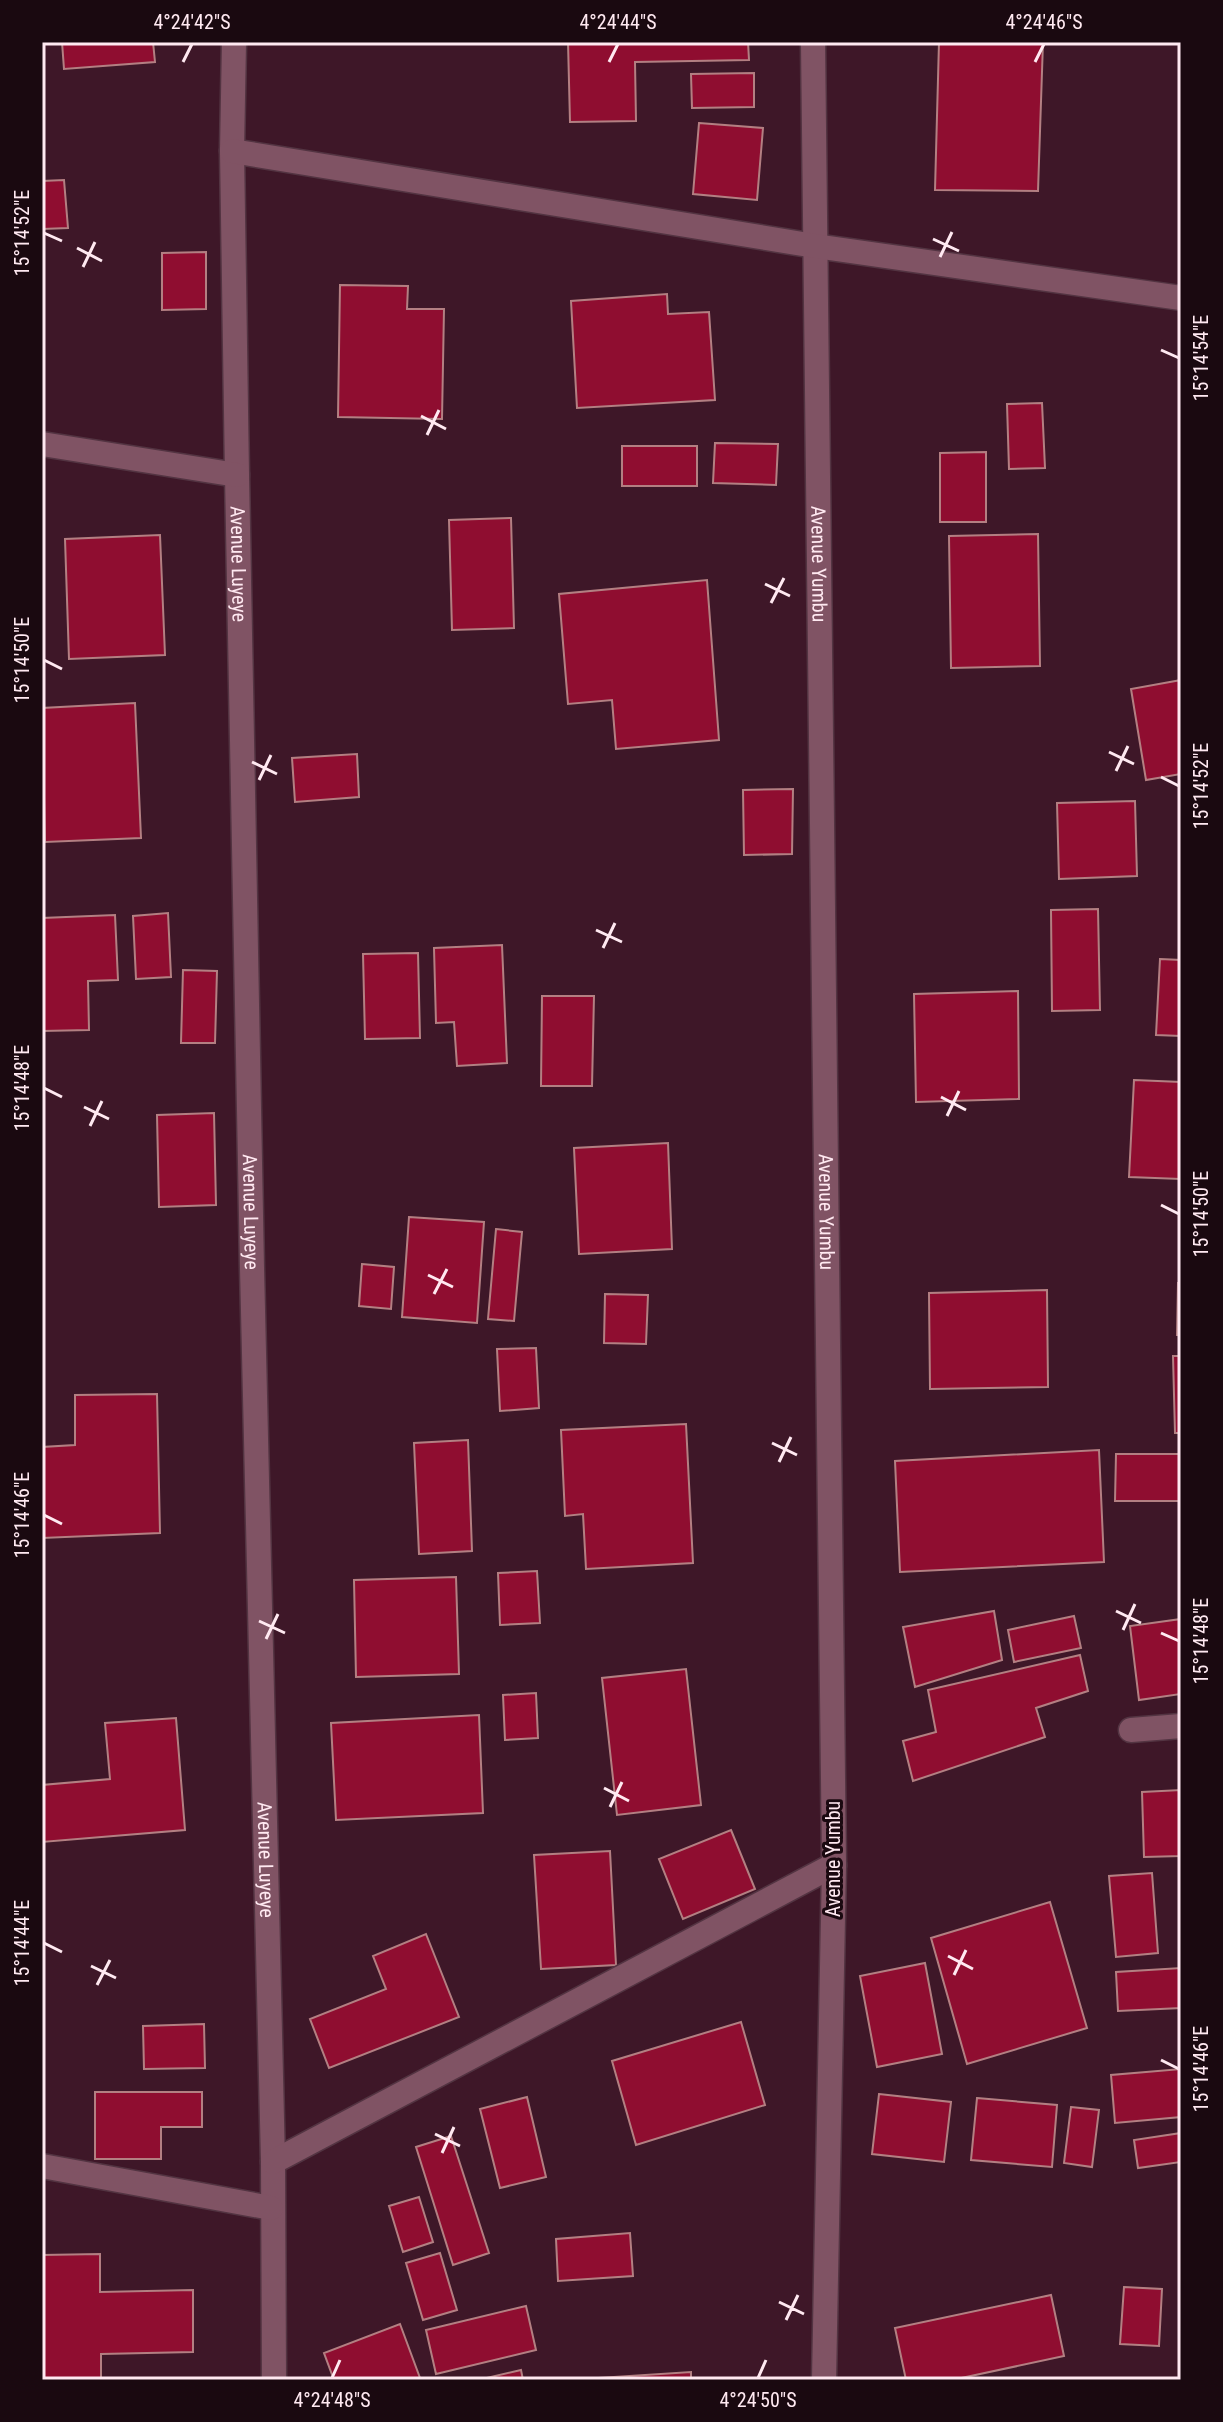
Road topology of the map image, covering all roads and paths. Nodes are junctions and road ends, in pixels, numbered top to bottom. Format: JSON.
{"nodes":[{"id":1,"x":234,"y":42,"type":"edge"},
{"id":2,"x":813,"y":42,"type":"edge"},
{"id":3,"x":232,"y":151,"type":"junction"},
{"id":4,"x":815,"y":246,"type":"junction"},
{"id":5,"x":1181,"y":298,"type":"edge"},
{"id":6,"x":42,"y":444,"type":"edge"},
{"id":7,"x":237,"y":475,"type":"junction"},
{"id":8,"x":1181,"y":1726,"type":"edge"},
{"id":9,"x":1131,"y":1730,"type":"dead end"},
{"id":10,"x":834,"y":1865,"type":"junction"},
{"id":11,"x":273,"y":2162,"type":"junction"},
{"id":12,"x":42,"y":2166,"type":"edge"},
{"id":13,"x":271,"y":2208,"type":"junction"},
{"id":14,"x":274,"y":2380,"type":"edge"},
{"id":15,"x":824,"y":2380,"type":"edge"}],
"edges":[{"from":1,"to":3,"type":"street","name":"Avenue Luyeye"},
{"from":2,"to":4,"type":"street","name":"Avenue Yumbu"},
{"from":3,"to":4,"type":"street"},
{"from":3,"to":7,"type":"street","name":"Avenue Luyeye"},
{"from":4,"to":5,"type":"street"},
{"from":4,"to":10,"type":"street","name":"Avenue Yumbu"},
{"from":6,"to":7,"type":"street"},
{"from":7,"to":11,"type":"street","name":"Avenue Luyeye"},
{"from":8,"to":9,"type":"street"},
{"from":10,"to":11,"type":"street"},
{"from":10,"to":15,"type":"street","name":"Avenue Yumbu"},
{"from":11,"to":13,"type":"street","name":"Avenue Luyeye"},
{"from":12,"to":13,"type":"street"},
{"from":13,"to":14,"type":"street","name":"Avenue Luyeye"}]}
